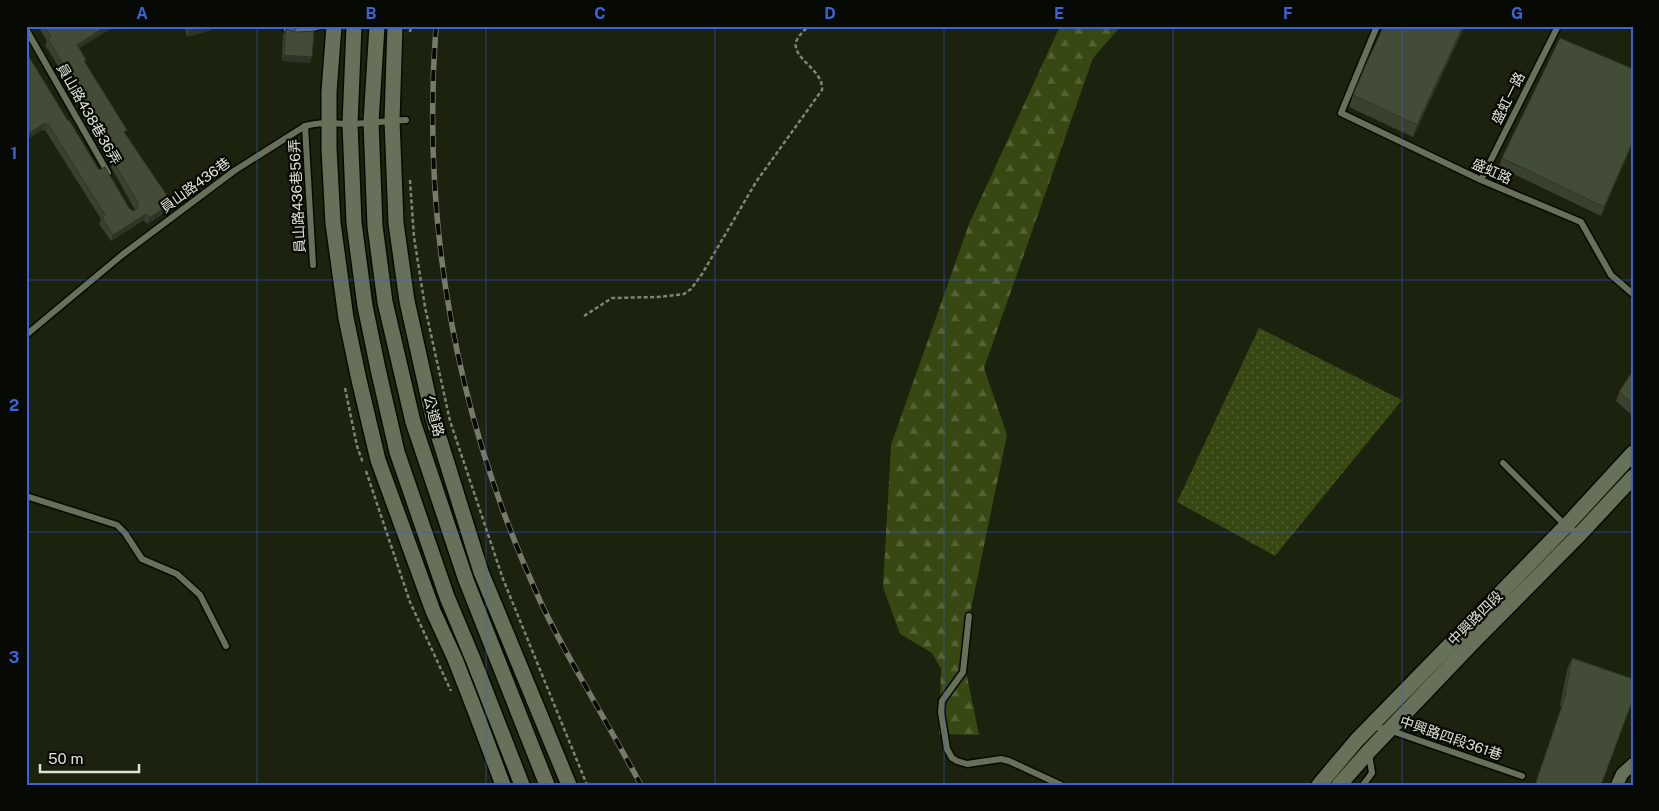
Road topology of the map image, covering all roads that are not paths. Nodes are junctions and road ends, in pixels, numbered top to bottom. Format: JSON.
{"nodes":[{"id":1,"x":285,"y":26,"type":"edge"},
{"id":2,"x":320,"y":26,"type":"edge"},
{"id":3,"x":334,"y":26,"type":"edge"},
{"id":4,"x":354,"y":26,"type":"edge"},
{"id":5,"x":377,"y":26,"type":"edge"},
{"id":6,"x":395,"y":26,"type":"edge"},
{"id":7,"x":1377,"y":26,"type":"edge"},
{"id":8,"x":1558,"y":26,"type":"edge"},
{"id":9,"x":26,"y":29,"type":"edge"},
{"id":10,"x":399,"y":120,"type":"junction"},
{"id":11,"x":330,"y":122,"type":"junction"},
{"id":12,"x":371,"y":122,"type":"junction"},
{"id":13,"x":350,"y":124,"type":"junction"},
{"id":14,"x":305,"y":126,"type":"junction"},
{"id":15,"x":112,"y":179,"type":"edge"},
{"id":16,"x":1481,"y":180,"type":"junction"},
{"id":17,"x":313,"y":265,"type":"dead end"},
{"id":18,"x":1633,"y":294,"type":"edge"},
{"id":19,"x":26,"y":335,"type":"edge"},
{"id":20,"x":1633,"y":453,"type":"edge"},
{"id":21,"x":1503,"y":463,"type":"dead end"},
{"id":22,"x":1633,"y":477,"type":"edge"},
{"id":23,"x":26,"y":496,"type":"edge"},
{"id":24,"x":1566,"y":526,"type":"junction"},
{"id":25,"x":1580,"y":534,"type":"junction"},
{"id":26,"x":969,"y":616,"type":"dead end"},
{"id":27,"x":226,"y":646,"type":"dead end"},
{"id":28,"x":1371,"y":726,"type":"junction"},
{"id":29,"x":1389,"y":730,"type":"junction"},
{"id":30,"x":1357,"y":740,"type":"junction"},
{"id":31,"x":1369,"y":751,"type":"junction"},
{"id":32,"x":1633,"y":764,"type":"edge"},
{"id":33,"x":1522,"y":776,"type":"dead end"},
{"id":34,"x":503,"y":785,"type":"edge"},
{"id":35,"x":522,"y":785,"type":"edge"},
{"id":36,"x":547,"y":785,"type":"edge"},
{"id":37,"x":569,"y":785,"type":"edge"},
{"id":38,"x":1061,"y":785,"type":"edge"},
{"id":39,"x":1319,"y":785,"type":"edge"},
{"id":40,"x":1339,"y":785,"type":"edge"},
{"id":41,"x":1364,"y":785,"type":"edge"},
{"id":42,"x":1617,"y":785,"type":"edge"}],
"edges":[{"from":1,"to":2,"type":"lane"},
{"from":3,"to":11,"type":"street"},
{"from":4,"to":13,"type":"street"},
{"from":5,"to":12,"type":"street","name":"公道路"},
{"from":6,"to":10,"type":"street","name":"公道路"},
{"from":7,"to":16,"type":"lane","name":"盛虹路"},
{"from":8,"to":16,"type":"lane","name":"盛虹一路"},
{"from":9,"to":15,"type":"lane","name":"員山路438巷36弄"},
{"from":10,"to":12,"type":"lane","name":"員山路436巷"},
{"from":10,"to":37,"type":"street","name":"公道路"},
{"from":11,"to":13,"type":"lane","name":"員山路436巷"},
{"from":11,"to":14,"type":"lane","name":"員山路436巷"},
{"from":11,"to":34,"type":"street"},
{"from":12,"to":13,"type":"lane","name":"員山路436巷"},
{"from":12,"to":36,"type":"street","name":"公道路"},
{"from":13,"to":35,"type":"street"},
{"from":14,"to":17,"type":"lane","name":"員山路436巷56弄"},
{"from":14,"to":19,"type":"lane","name":"員山路436巷"},
{"from":16,"to":18,"type":"lane","name":"盛虹路"},
{"from":20,"to":24,"type":"street","name":"中興路四段"},
{"from":21,"to":24,"type":"lane"},
{"from":22,"to":25,"type":"street","name":"中興路四段"},
{"from":23,"to":27,"type":"lane"},
{"from":24,"to":25,"type":"lane"},
{"from":24,"to":28,"type":"street","name":"中興路四段"},
{"from":25,"to":29,"type":"street","name":"中興路四段"},
{"from":26,"to":38,"type":"lane"},
{"from":28,"to":29,"type":"lane","name":"中興路四段361巷"},
{"from":28,"to":30,"type":"street","name":"中興路四段"},
{"from":29,"to":31,"type":"street","name":"中興路四段"},
{"from":29,"to":33,"type":"lane","name":"中興路四段361巷"},
{"from":30,"to":31,"type":"lane"},
{"from":30,"to":39,"type":"street","name":"中興路四段"},
{"from":31,"to":40,"type":"street","name":"中興路四段"},
{"from":31,"to":41,"type":"lane"},
{"from":32,"to":42,"type":"street"}]}
